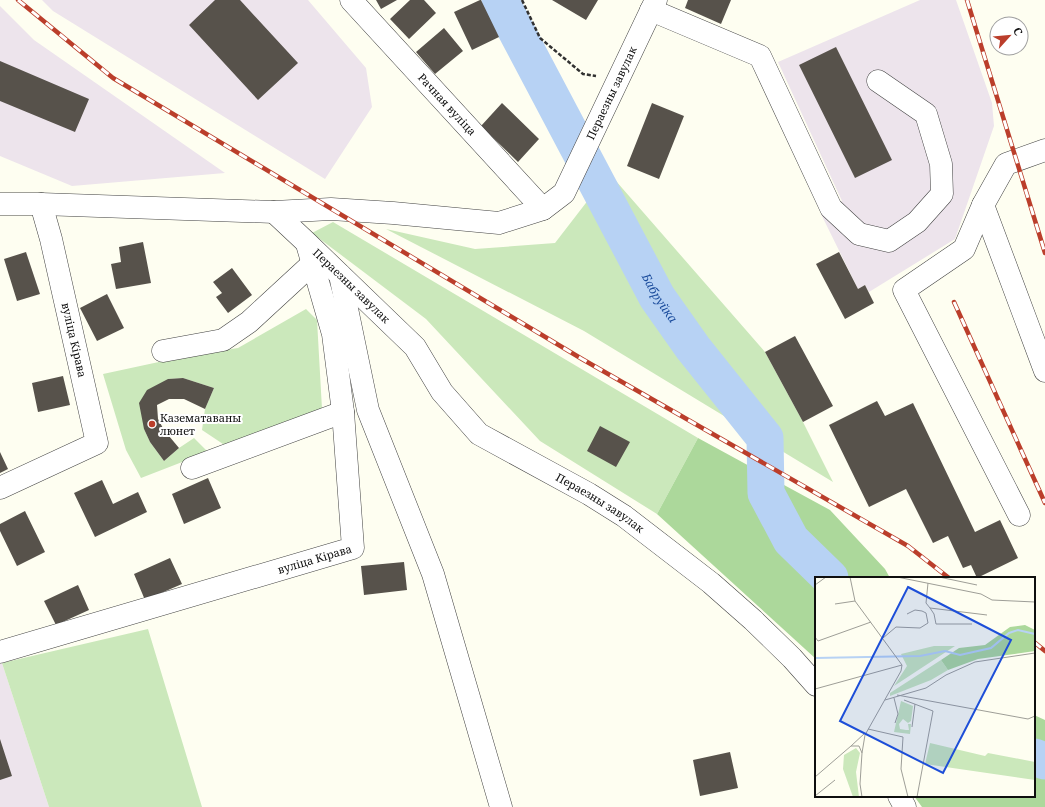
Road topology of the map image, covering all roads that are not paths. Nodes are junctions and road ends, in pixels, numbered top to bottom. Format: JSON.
{"nodes":[{"id":1,"x":351,"y":0,"type":"edge"},
{"id":2,"x":653,"y":5,"type":"edge"},
{"id":3,"x":878,"y":81,"type":"dead end"},
{"id":4,"x":1045,"y":150,"type":"edge"},
{"id":5,"x":0,"y":195,"type":"edge"},
{"id":6,"x":0,"y":204,"type":"edge"},
{"id":7,"x":41,"y":204,"type":"junction"},
{"id":8,"x":983,"y":205,"type":"junction"},
{"id":9,"x":543,"y":209,"type":"junction"},
{"id":10,"x":274,"y":212,"type":"junction"},
{"id":11,"x":306,"y":242,"type":"junction"},
{"id":12,"x":313,"y":263,"type":"junction"},
{"id":13,"x":340,"y":275,"type":"junction"},
{"id":14,"x":163,"y":351,"type":"dead end"},
{"id":15,"x":1045,"y":371,"type":"edge"},
{"id":16,"x":342,"y":412,"type":"junction"},
{"id":17,"x":192,"y":468,"type":"dead end"},
{"id":18,"x":0,"y":488,"type":"edge"},
{"id":19,"x":1019,"y":516,"type":"dead end"},
{"id":20,"x":0,"y":652,"type":"edge"},
{"id":21,"x":815,"y":684,"type":"edge"},
{"id":22,"x":900,"y":797,"type":"edge"},
{"id":23,"x":501,"y":807,"type":"edge"},
{"id":24,"x":905,"y":807,"type":"edge"}],
"edges":[{"from":1,"to":9,"type":"street","name":"Рачная вуліца"},
{"from":2,"to":3,"type":"street"},
{"from":2,"to":9,"type":"street","name":"Пераезны завулак"},
{"from":4,"to":8,"type":"street"},
{"from":5,"to":7,"type":"street"},
{"from":6,"to":7,"type":"street"},
{"from":7,"to":10,"type":"street"},
{"from":7,"to":18,"type":"street","name":"вуліца Кірава"},
{"from":8,"to":15,"type":"street"},
{"from":8,"to":19,"type":"street"},
{"from":9,"to":10,"type":"street","name":"Пераезны завулак"},
{"from":10,"to":11,"type":"street","name":"Пераезны завулак"},
{"from":11,"to":12,"type":"street","name":"вуліца Кірава"},
{"from":11,"to":13,"type":"street","name":"Пераезны завулак"},
{"from":12,"to":14,"type":"street"},
{"from":12,"to":16,"type":"street","name":"вуліца Кірава"},
{"from":13,"to":21,"type":"street","name":"Пераезны завулак"},
{"from":13,"to":23,"type":"street"},
{"from":16,"to":17,"type":"street"},
{"from":16,"to":20,"type":"street","name":"вуліца Кірава"},
{"from":22,"to":24,"type":"street"}]}
